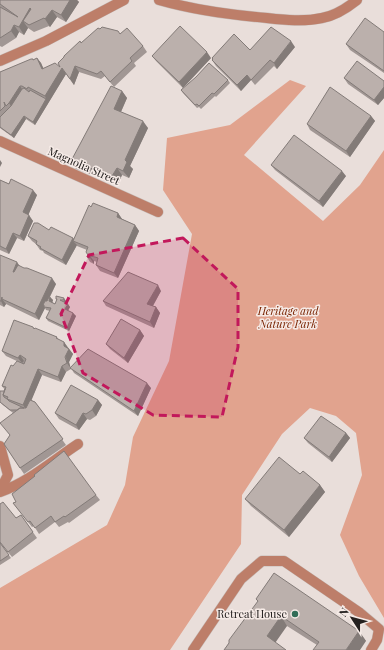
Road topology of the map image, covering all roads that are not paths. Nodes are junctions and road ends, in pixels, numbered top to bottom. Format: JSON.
{"nodes":[{"id":1,"x":124,"y":0,"type":"edge"},
{"id":2,"x":159,"y":0,"type":"edge"},
{"id":3,"x":357,"y":0,"type":"edge"},
{"id":4,"x":0,"y":61,"type":"edge"},
{"id":5,"x":0,"y":141,"type":"edge"},
{"id":6,"x":158,"y":212,"type":"dead end"},
{"id":7,"x":78,"y":444,"type":"dead end"},
{"id":8,"x":0,"y":446,"type":"edge"},
{"id":9,"x":0,"y":491,"type":"edge"},
{"id":10,"x":193,"y":650,"type":"edge"},
{"id":11,"x":371,"y":650,"type":"edge"}],
"edges":[{"from":1,"to":4,"type":"street"},
{"from":2,"to":3,"type":"street"},
{"from":5,"to":6,"type":"street","name":"Magnolia Street"},
{"from":7,"to":9,"type":"street"},
{"from":8,"to":9,"type":"street"},
{"from":10,"to":11,"type":"street"}]}
